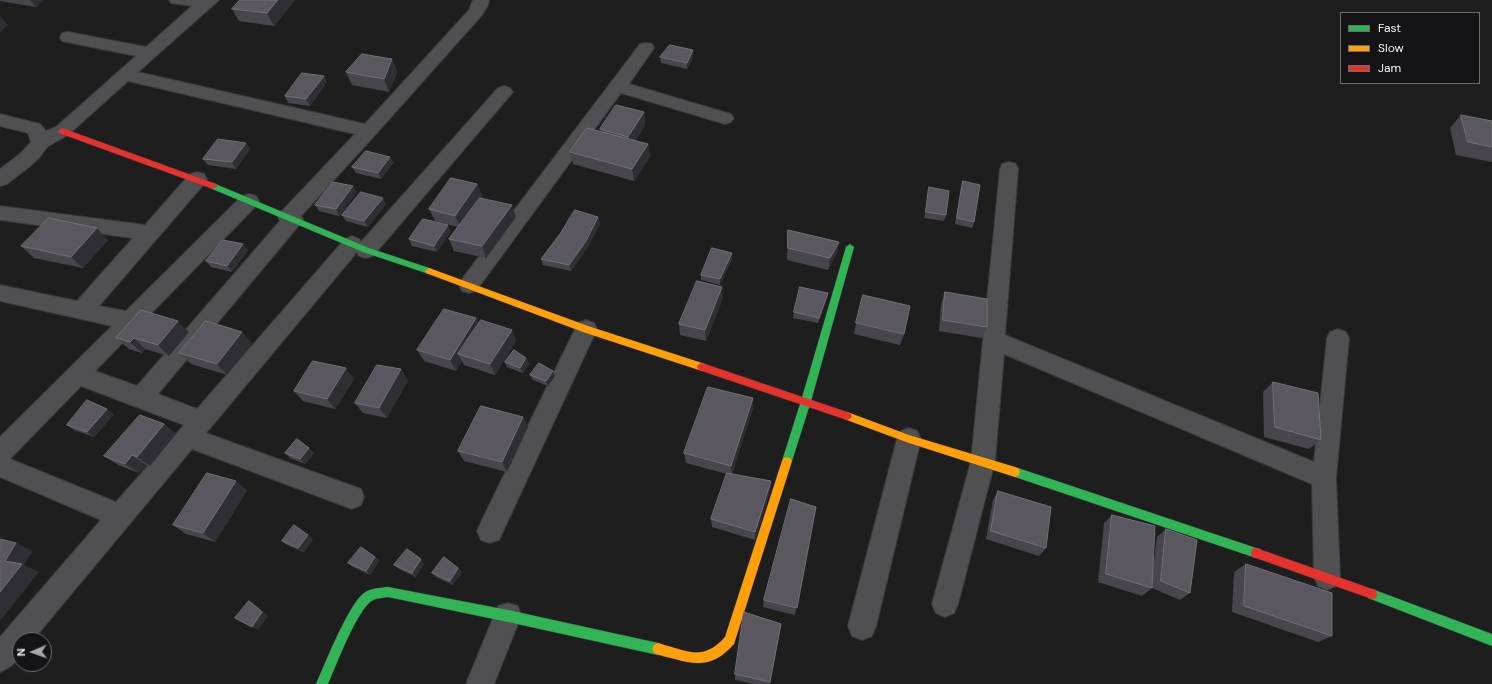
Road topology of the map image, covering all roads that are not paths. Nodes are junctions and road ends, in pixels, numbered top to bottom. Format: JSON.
{"nodes":[{"id":1,"x":177,"y":0,"type":"edge"},
{"id":2,"x":481,"y":0,"type":"edge"},
{"id":3,"x":208,"y":2,"type":"edge"},
{"id":4,"x":68,"y":37,"type":"dead end"},
{"id":5,"x":646,"y":48,"type":"dead end"},
{"id":6,"x":150,"y":53,"type":"junction"},
{"id":7,"x":126,"y":75,"type":"junction"},
{"id":8,"x":617,"y":86,"type":"junction"},
{"id":9,"x":504,"y":92,"type":"dead end"},
{"id":10,"x":724,"y":118,"type":"dead end"},
{"id":11,"x":0,"y":120,"type":"edge"},
{"id":12,"x":62,"y":131,"type":"junction"},
{"id":13,"x":369,"y":131,"type":"junction"},
{"id":14,"x":40,"y":142,"type":"junction"},
{"id":15,"x":1009,"y":169,"type":"dead end"},
{"id":16,"x":0,"y":179,"type":"edge"},
{"id":17,"x":197,"y":179,"type":"junction"},
{"id":18,"x":249,"y":201,"type":"junction"},
{"id":19,"x":0,"y":213,"type":"edge"},
{"id":20,"x":290,"y":218,"type":"junction"},
{"id":21,"x":150,"y":233,"type":"junction"},
{"id":22,"x":359,"y":247,"type":"junction"},
{"id":23,"x":850,"y":247,"type":"dead end"},
{"id":24,"x":469,"y":284,"type":"junction"},
{"id":25,"x":0,"y":292,"type":"edge"},
{"id":26,"x":82,"y":310,"type":"junction"},
{"id":27,"x":130,"y":321,"type":"junction"},
{"id":28,"x":586,"y":329,"type":"junction"},
{"id":29,"x":1338,"y":338,"type":"dead end"},
{"id":30,"x":993,"y":340,"type":"junction"},
{"id":31,"x":77,"y":374,"type":"junction"},
{"id":32,"x":141,"y":398,"type":"junction"},
{"id":33,"x":806,"y":402,"type":"junction"},
{"id":34,"x":195,"y":429,"type":"junction"},
{"id":35,"x":909,"y":438,"type":"junction"},
{"id":36,"x":0,"y":453,"type":"edge"},
{"id":37,"x":983,"y":461,"type":"junction"},
{"id":38,"x":0,"y":466,"type":"edge"},
{"id":39,"x":1324,"y":478,"type":"junction"},
{"id":40,"x":352,"y":496,"type":"dead end"},
{"id":41,"x":120,"y":516,"type":"junction"},
{"id":42,"x":490,"y":531,"type":"dead end"},
{"id":43,"x":1327,"y":577,"type":"junction"},
{"id":44,"x":945,"y":604,"type":"dead end"},
{"id":45,"x":508,"y":616,"type":"junction"},
{"id":46,"x":862,"y":626,"type":"dead end"},
{"id":47,"x":1492,"y":640,"type":"edge"},
{"id":48,"x":3,"y":650,"type":"edge"},
{"id":49,"x":322,"y":684,"type":"edge"},
{"id":50,"x":480,"y":684,"type":"edge"}],
"edges":[{"from":1,"to":3,"type":"street"},
{"from":2,"to":13,"type":"street"},
{"from":3,"to":6,"type":"street"},
{"from":4,"to":6,"type":"street"},
{"from":5,"to":8,"type":"street"},
{"from":6,"to":7,"type":"street"},
{"from":7,"to":12,"type":"street"},
{"from":7,"to":13,"type":"street"},
{"from":8,"to":10,"type":"street"},
{"from":8,"to":24,"type":"street"},
{"from":9,"to":22,"type":"street"},
{"from":11,"to":14,"type":"street"},
{"from":12,"to":14,"type":"street"},
{"from":12,"to":17,"type":"street"},
{"from":13,"to":20,"type":"street"},
{"from":14,"to":16,"type":"street"},
{"from":15,"to":30,"type":"street"},
{"from":17,"to":18,"type":"street"},
{"from":17,"to":21,"type":"street"},
{"from":18,"to":20,"type":"street"},
{"from":18,"to":27,"type":"street"},
{"from":19,"to":21,"type":"street"},
{"from":20,"to":22,"type":"street"},
{"from":20,"to":32,"type":"street"},
{"from":21,"to":26,"type":"street"},
{"from":22,"to":24,"type":"street"},
{"from":22,"to":34,"type":"street"},
{"from":23,"to":33,"type":"street"},
{"from":24,"to":28,"type":"street"},
{"from":25,"to":26,"type":"street"},
{"from":26,"to":27,"type":"street"},
{"from":27,"to":31,"type":"street"},
{"from":28,"to":33,"type":"street"},
{"from":28,"to":42,"type":"street"},
{"from":29,"to":39,"type":"street"},
{"from":30,"to":37,"type":"street"},
{"from":30,"to":39,"type":"street"},
{"from":31,"to":32,"type":"street"},
{"from":31,"to":36,"type":"street"},
{"from":32,"to":34,"type":"street"},
{"from":33,"to":35,"type":"street"},
{"from":33,"to":45,"type":"street"},
{"from":34,"to":40,"type":"street"},
{"from":34,"to":41,"type":"street"},
{"from":35,"to":37,"type":"street"},
{"from":35,"to":46,"type":"street"},
{"from":37,"to":43,"type":"street"},
{"from":37,"to":44,"type":"street"},
{"from":38,"to":41,"type":"street"},
{"from":39,"to":43,"type":"street"},
{"from":41,"to":48,"type":"street"},
{"from":43,"to":47,"type":"street"},
{"from":45,"to":49,"type":"street"},
{"from":45,"to":50,"type":"street"}]}
